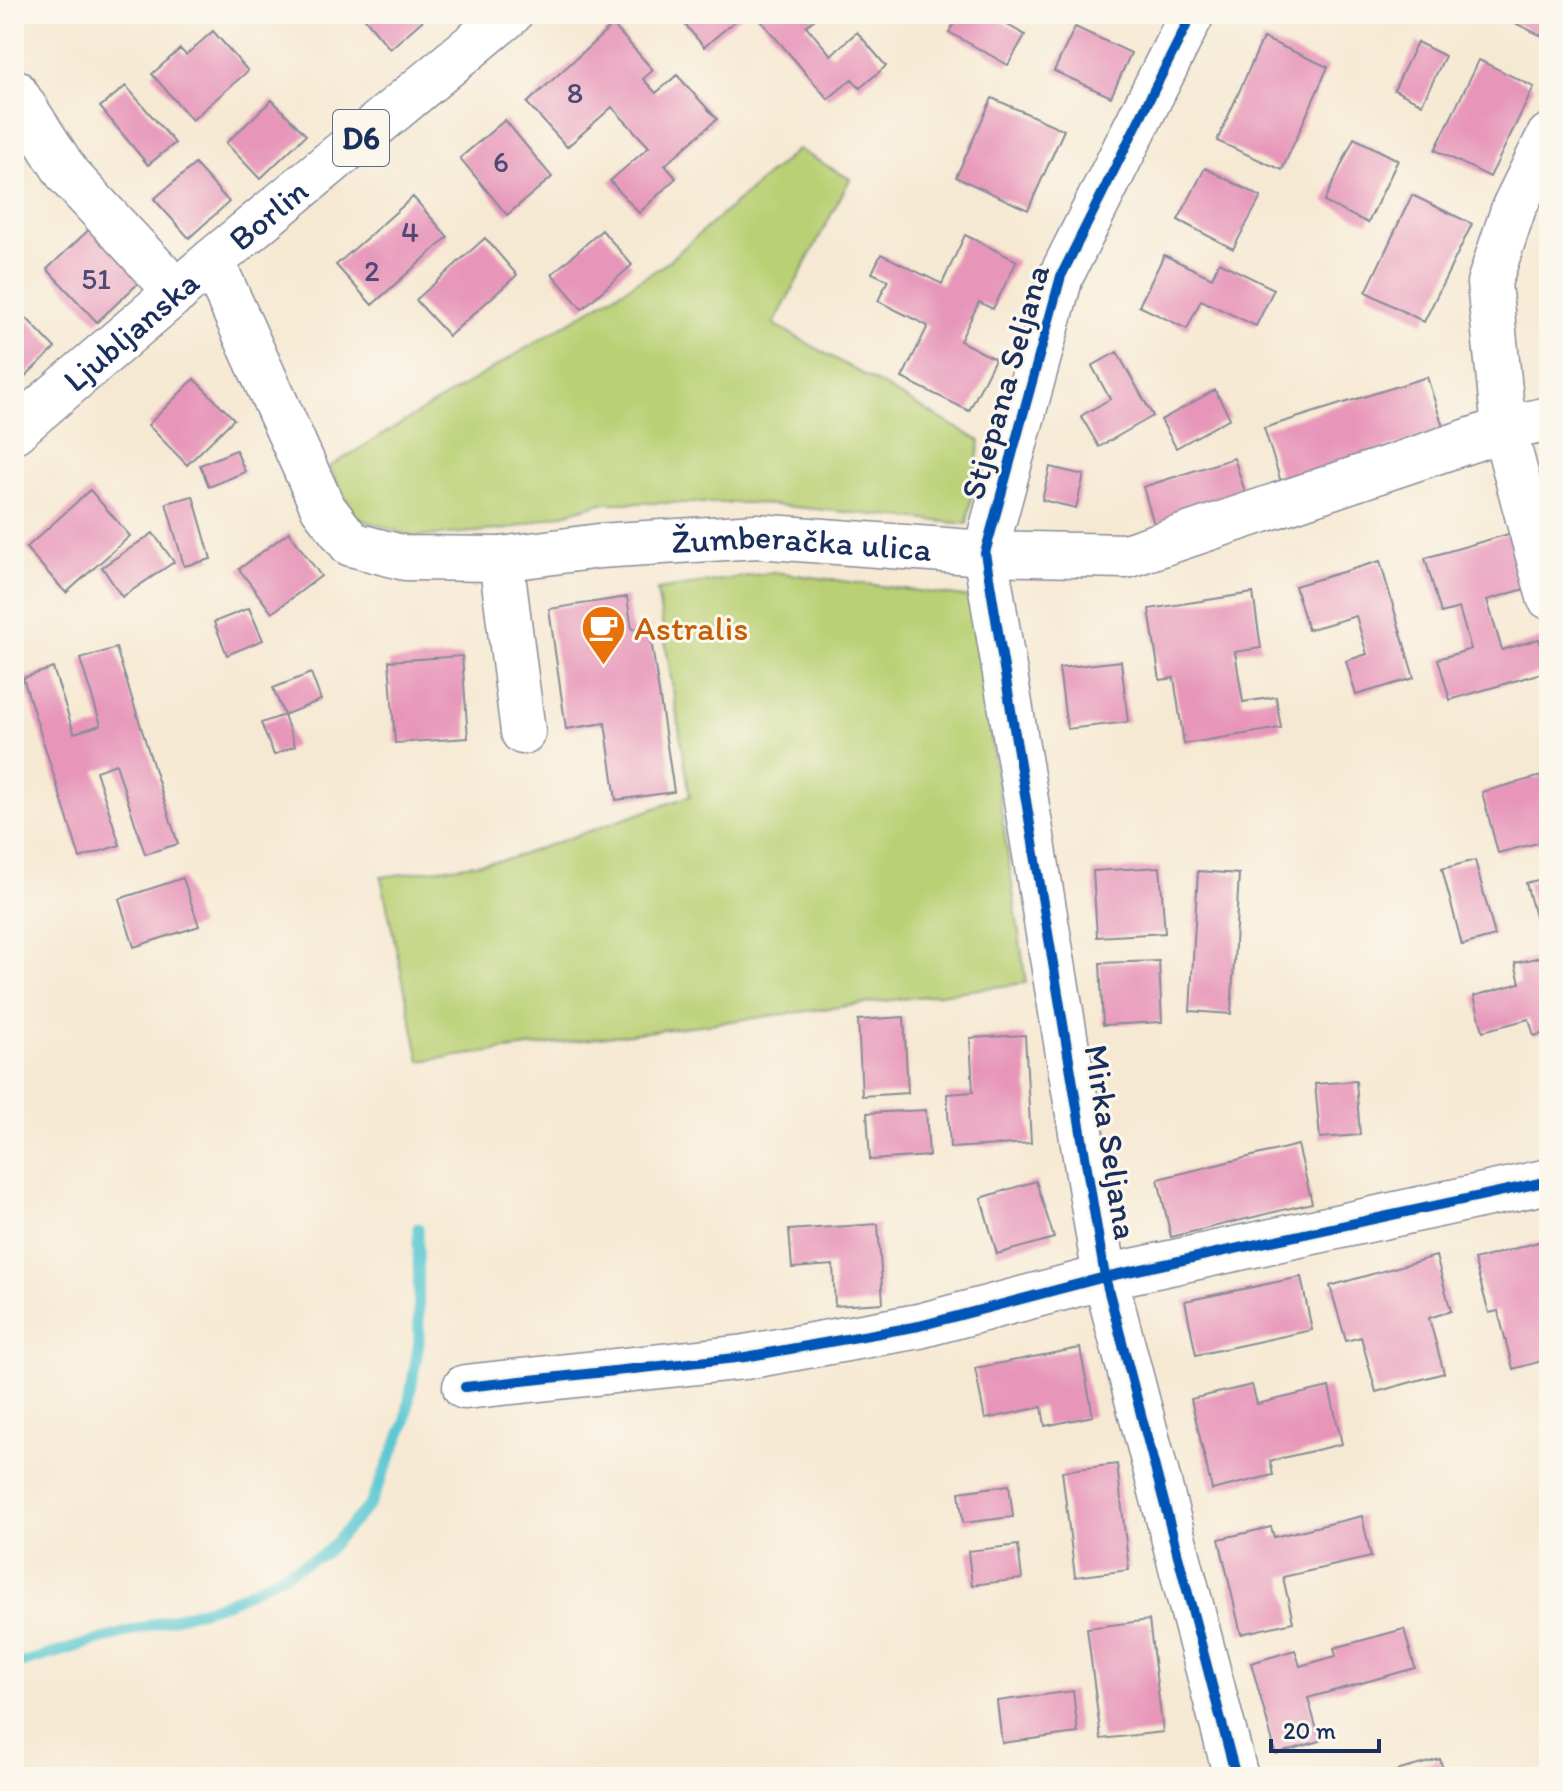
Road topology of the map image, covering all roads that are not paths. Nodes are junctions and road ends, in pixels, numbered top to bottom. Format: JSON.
{"nodes":[{"id":1,"x":510,"y":14,"type":"edge"},
{"id":2,"x":1192,"y":14,"type":"edge"},
{"id":3,"x":14,"y":91,"type":"edge"},
{"id":4,"x":1549,"y":136,"type":"edge"},
{"id":5,"x":212,"y":261,"type":"junction"},
{"id":6,"x":177,"y":292,"type":"junction"},
{"id":7,"x":1549,"y":419,"type":"edge"},
{"id":8,"x":1504,"y":429,"type":"junction"},
{"id":9,"x":14,"y":431,"type":"edge"},
{"id":10,"x":985,"y":553,"type":"junction"},
{"id":11,"x":501,"y":559,"type":"junction"},
{"id":12,"x":1549,"y":597,"type":"edge"},
{"id":13,"x":523,"y":732,"type":"dead end"},
{"id":14,"x":1549,"y":1181,"type":"edge"},
{"id":15,"x":1105,"y":1277,"type":"junction"},
{"id":16,"x":465,"y":1387,"type":"dead end"},
{"id":17,"x":1236,"y":1777,"type":"edge"}],
"edges":[{"from":1,"to":5,"type":"street","name":"Borlin","number":"D6"},
{"from":2,"to":10,"type":"street","name":"Stjepana Seljana"},
{"from":3,"to":6,"type":"street"},
{"from":4,"to":8,"type":"street"},
{"from":5,"to":6,"type":"street","name":"Ljubljanska","number":"D6"},
{"from":5,"to":11,"type":"street","name":"Žumberačka ulica"},
{"from":6,"to":9,"type":"street","name":"Ljubljanska","number":"D6"},
{"from":7,"to":8,"type":"street","name":"Žumberačka ulica"},
{"from":8,"to":10,"type":"street","name":"Žumberačka ulica"},
{"from":8,"to":12,"type":"street"},
{"from":10,"to":11,"type":"street","name":"Žumberačka ulica"},
{"from":10,"to":15,"type":"street","name":"Mirka Seljana"},
{"from":11,"to":13,"type":"street"},
{"from":14,"to":15,"type":"street"},
{"from":15,"to":16,"type":"street"},
{"from":15,"to":17,"type":"street","name":"Mirka Seljana"}]}
